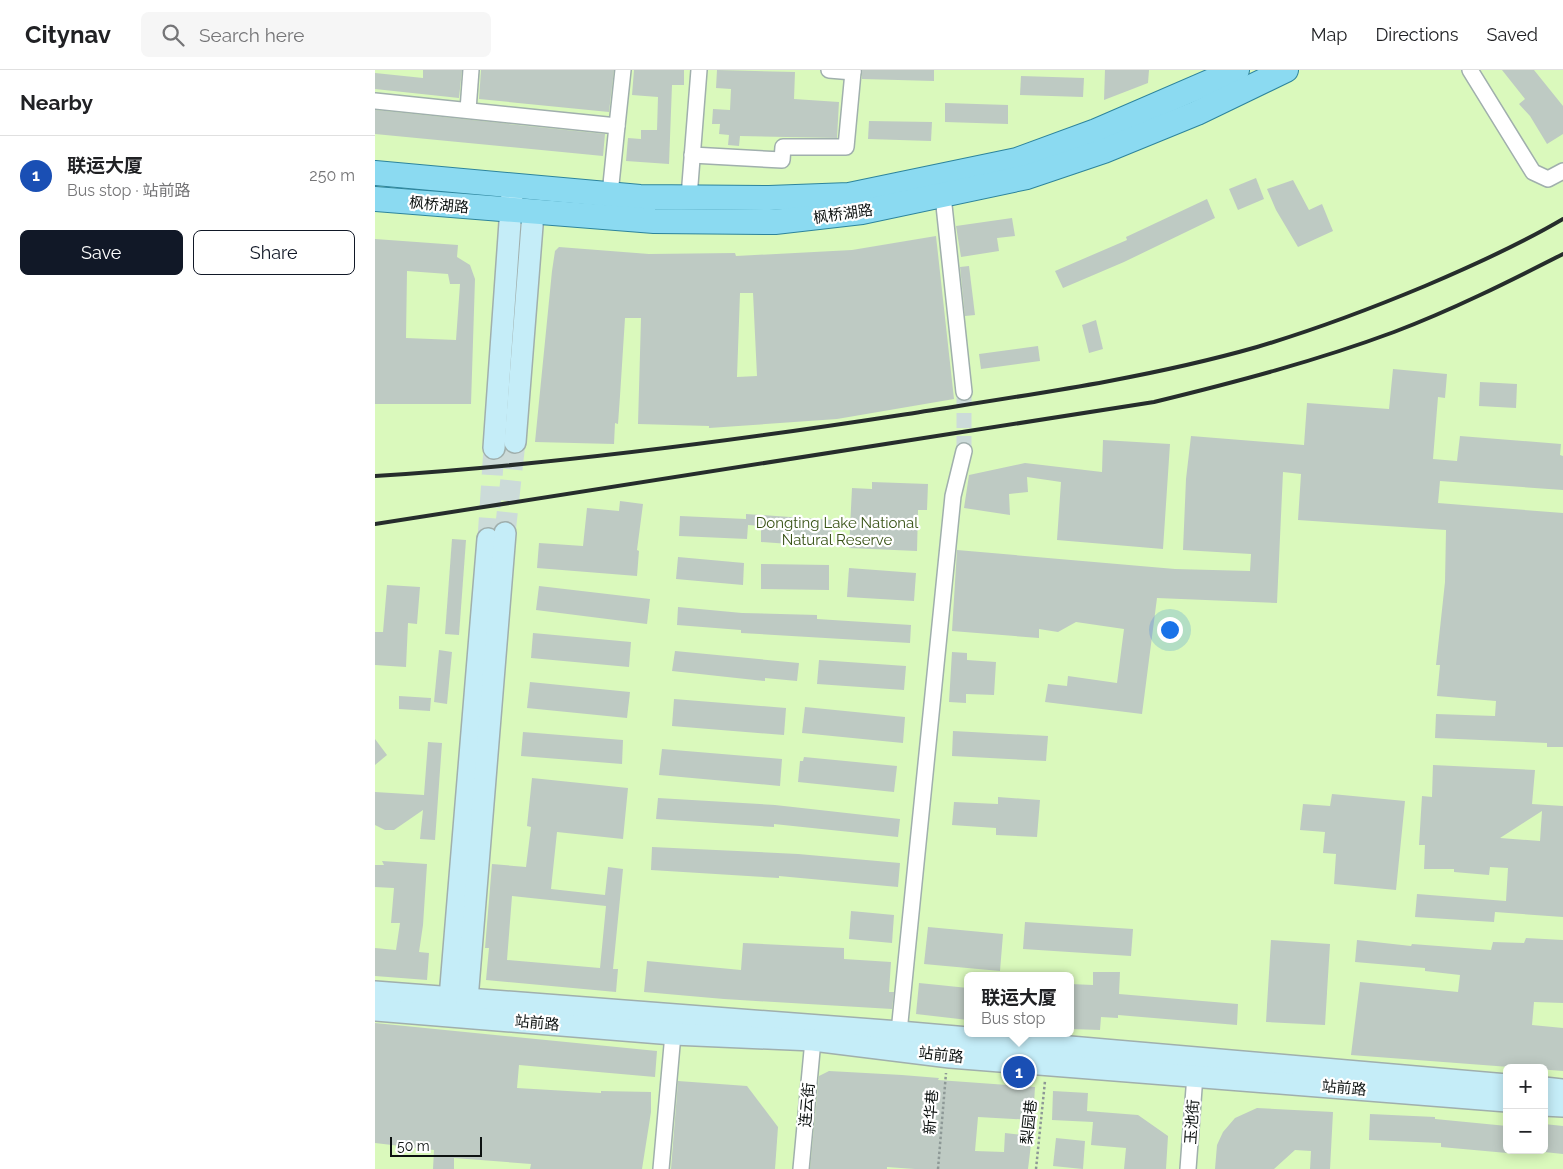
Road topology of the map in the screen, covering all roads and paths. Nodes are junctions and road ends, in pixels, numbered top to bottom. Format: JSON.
{"nodes":[{"id":1,"x":471,"y":70,"type":"edge"},
{"id":2,"x":623,"y":70,"type":"edge"},
{"id":3,"x":699,"y":70,"type":"edge"},
{"id":4,"x":829,"y":70,"type":"edge"},
{"id":5,"x":1237,"y":70,"type":"edge"},
{"id":6,"x":1286,"y":70,"type":"edge"},
{"id":7,"x":1470,"y":70,"type":"edge"},
{"id":8,"x":853,"y":71,"type":"edge"},
{"id":9,"x":375,"y":100,"type":"edge"},
{"id":10,"x":468,"y":110,"type":"junction"},
{"id":11,"x":617,"y":126,"type":"junction"},
{"id":12,"x":692,"y":155,"type":"junction"},
{"id":13,"x":1563,"y":171,"type":"edge"},
{"id":14,"x":375,"y":174,"type":"edge"},
{"id":15,"x":513,"y":186,"type":"junction"},
{"id":16,"x":610,"y":194,"type":"junction"},
{"id":17,"x":943,"y":196,"type":"junction"},
{"id":18,"x":689,"y":197,"type":"junction"},
{"id":19,"x":375,"y":199,"type":"edge"},
{"id":20,"x":522,"y":212,"type":"junction"},
{"id":21,"x":964,"y":392,"type":"tunnel mouth"},
{"id":22,"x":515,"y":442,"type":"tunnel mouth"},
{"id":23,"x":494,"y":448,"type":"tunnel mouth"},
{"id":24,"x":964,"y":451,"type":"tunnel mouth"},
{"id":25,"x":497,"y":536,"type":"tunnel mouth"},
{"id":26,"x":375,"y":992,"type":"edge"},
{"id":27,"x":458,"y":1007,"type":"junction"},
{"id":28,"x":375,"y":1010,"type":"edge"},
{"id":29,"x":899,"y":1032,"type":"junction"},
{"id":30,"x":673,"y":1034,"type":"junction"},
{"id":31,"x":813,"y":1040,"type":"junction"},
{"id":32,"x":950,"y":1057,"type":"junction"},
{"id":33,"x":1195,"y":1075,"type":"junction"},
{"id":34,"x":1045,"y":1078,"type":"dead end"},
{"id":35,"x":1503,"y":1085,"type":"edge"},
{"id":36,"x":1548,"y":1088,"type":"edge"},
{"id":37,"x":1563,"y":1090,"type":"edge"},
{"id":38,"x":1503,"y":1102,"type":"edge"},
{"id":39,"x":1548,"y":1105,"type":"edge"},
{"id":40,"x":1563,"y":1106,"type":"edge"},
{"id":41,"x":661,"y":1169,"type":"edge"},
{"id":42,"x":801,"y":1169,"type":"edge"},
{"id":43,"x":938,"y":1169,"type":"edge"},
{"id":44,"x":1036,"y":1169,"type":"edge"},
{"id":45,"x":1188,"y":1169,"type":"edge"}],
"edges":[{"from":1,"to":10,"type":"street"},
{"from":2,"to":11,"type":"street"},
{"from":3,"to":12,"type":"street"},
{"from":4,"to":8,"type":"street"},
{"from":5,"to":18,"type":"main road","name":"枫桥湖路"},
{"from":6,"to":17,"type":"main road","name":"枫桥湖路"},
{"from":7,"to":13,"type":"street"},
{"from":8,"to":12,"type":"street"},
{"from":9,"to":10,"type":"street"},
{"from":10,"to":11,"type":"street"},
{"from":11,"to":16,"type":"street"},
{"from":12,"to":18,"type":"street"},
{"from":14,"to":15,"type":"main road","name":"枫桥湖路"},
{"from":15,"to":16,"type":"main road","name":"枫桥湖路"},
{"from":15,"to":20,"type":"main road"},
{"from":16,"to":18,"type":"main road","name":"枫桥湖路"},
{"from":17,"to":20,"type":"main road","name":"枫桥湖路"},
{"from":17,"to":21,"type":"street"},
{"from":19,"to":20,"type":"main road","name":"枫桥湖路"},
{"from":20,"to":22,"type":"main road"},
{"from":20,"to":23,"type":"main road"},
{"from":24,"to":29,"type":"street"},
{"from":25,"to":27,"type":"main road"},
{"from":26,"to":27,"type":"main road","name":"站前路"},
{"from":27,"to":28,"type":"main road","name":"站前路"},
{"from":27,"to":29,"type":"main road","name":"站前路"},
{"from":27,"to":30,"type":"main road","name":"站前路"},
{"from":29,"to":35,"type":"main road","name":"站前路"},
{"from":30,"to":31,"type":"main road","name":"站前路"},
{"from":30,"to":41,"type":"street"},
{"from":31,"to":32,"type":"main road","name":"站前路"},
{"from":31,"to":42,"type":"street","name":"连云街"},
{"from":32,"to":33,"type":"main road","name":"站前路"},
{"from":32,"to":43,"type":"path","name":"新华巷"},
{"from":33,"to":38,"type":"main road","name":"站前路"},
{"from":33,"to":45,"type":"street","name":"玉池街"},
{"from":34,"to":44,"type":"path","name":"梨园巷"},
{"from":36,"to":37,"type":"main road"},
{"from":39,"to":40,"type":"main road"}]}
